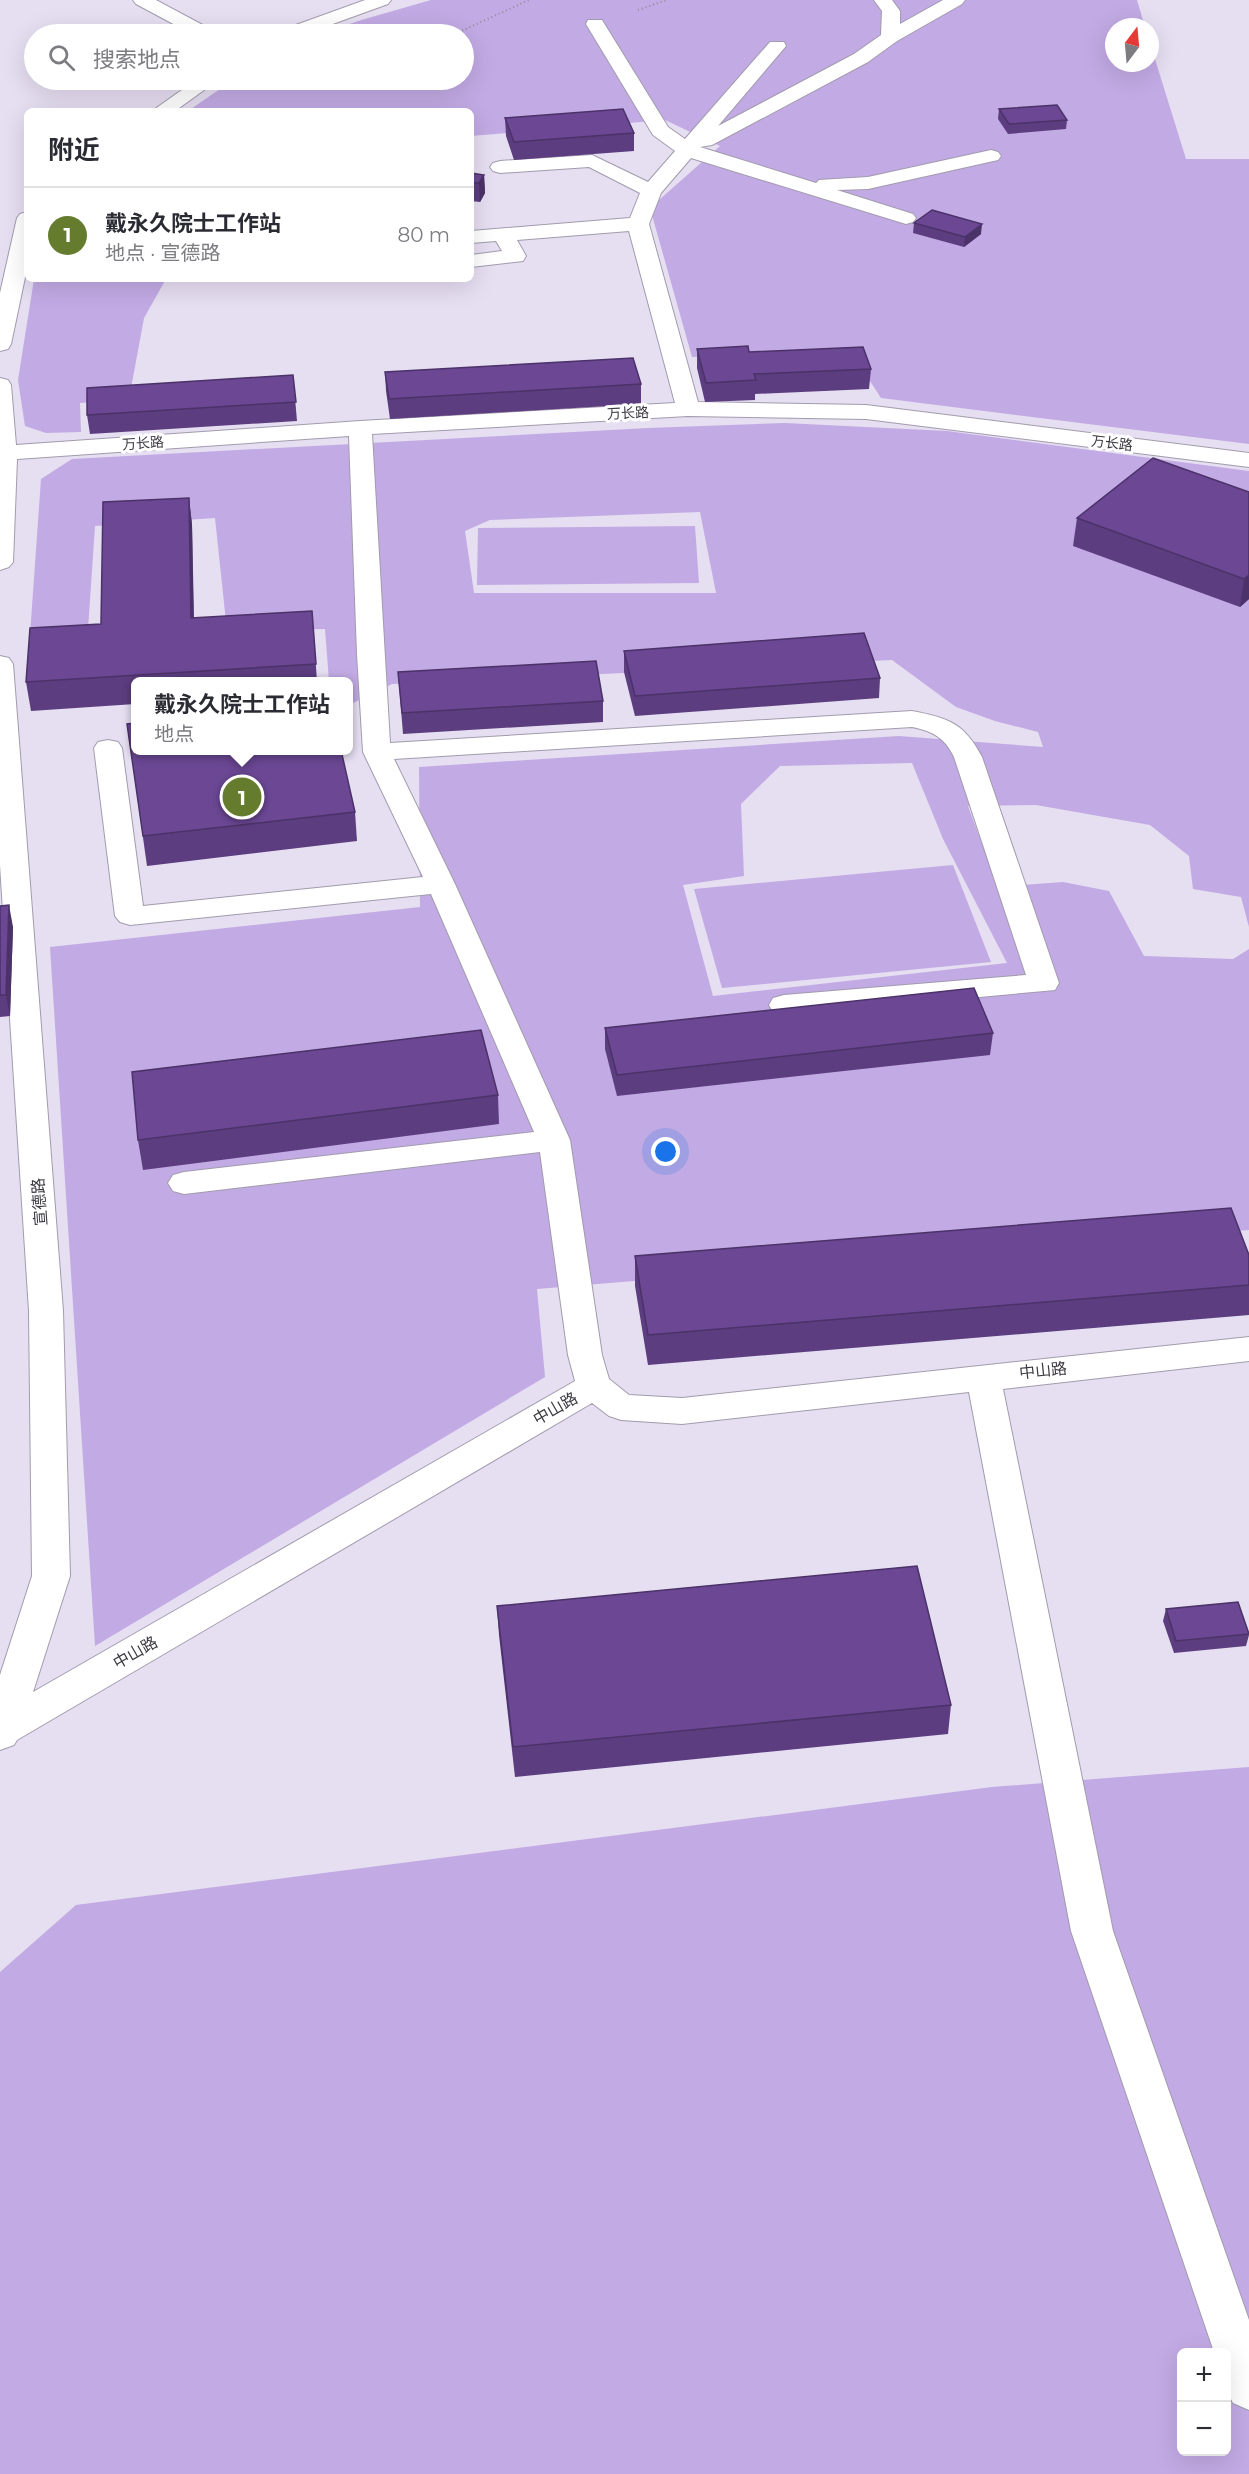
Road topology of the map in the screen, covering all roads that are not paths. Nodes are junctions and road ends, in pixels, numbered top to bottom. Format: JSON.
{"nodes":[{"id":1,"x":142,"y":0,"type":"edge"},
{"id":2,"x":382,"y":0,"type":"edge"},
{"id":3,"x":956,"y":0,"type":"edge"},
{"id":4,"x":889,"y":4,"type":"edge"},
{"id":5,"x":186,"y":24,"type":"edge"},
{"id":6,"x":316,"y":24,"type":"edge"},
{"id":7,"x":595,"y":24,"type":"dead end"},
{"id":8,"x":890,"y":37,"type":"junction"},
{"id":9,"x":777,"y":46,"type":"dead end"},
{"id":10,"x":193,"y":90,"type":"edge"},
{"id":11,"x":166,"y":108,"type":"edge"},
{"id":12,"x":687,"y":150,"type":"junction"},
{"id":13,"x":991,"y":156,"type":"dead end"},
{"id":14,"x":500,"y":167,"type":"dead end"},
{"id":15,"x":788,"y":181,"type":"junction"},
{"id":16,"x":651,"y":191,"type":"junction"},
{"id":17,"x":906,"y":218,"type":"dead end"},
{"id":18,"x":638,"y":224,"type":"junction"},
{"id":19,"x":24,"y":232,"type":"edge"},
{"id":20,"x":503,"y":234,"type":"junction"},
{"id":21,"x":474,"y":237,"type":"edge"},
{"id":22,"x":474,"y":261,"type":"edge"},
{"id":23,"x":0,"y":344,"type":"edge"},
{"id":24,"x":0,"y":385,"type":"edge"},
{"id":25,"x":688,"y":409,"type":"junction"},
{"id":26,"x":360,"y":428,"type":"junction"},
{"id":27,"x":5,"y":453,"type":"junction"},
{"id":28,"x":1249,"y":460,"type":"edge"},
{"id":29,"x":0,"y":562,"type":"edge"},
{"id":30,"x":0,"y":664,"type":"edge"},
{"id":31,"x":108,"y":748,"type":"dead end"},
{"id":32,"x":377,"y":752,"type":"junction"},
{"id":33,"x":441,"y":884,"type":"junction"},
{"id":34,"x":784,"y":1005,"type":"dead end"},
{"id":35,"x":554,"y":1140,"type":"junction"},
{"id":36,"x":184,"y":1184,"type":"dead end"},
{"id":37,"x":1249,"y":1350,"type":"edge"},
{"id":38,"x":983,"y":1377,"type":"junction"},
{"id":39,"x":594,"y":1386,"type":"junction"},
{"id":40,"x":1,"y":1731,"type":"edge"},
{"id":41,"x":1249,"y":2387,"type":"edge"}],
"edges":[{"from":1,"to":5,"type":"street"},
{"from":2,"to":6,"type":"street"},
{"from":3,"to":8,"type":"street"},
{"from":4,"to":8,"type":"street"},
{"from":7,"to":12,"type":"street"},
{"from":8,"to":12,"type":"street"},
{"from":9,"to":12,"type":"street"},
{"from":10,"to":11,"type":"street"},
{"from":12,"to":15,"type":"street"},
{"from":12,"to":16,"type":"street"},
{"from":13,"to":15,"type":"street"},
{"from":14,"to":16,"type":"street"},
{"from":15,"to":17,"type":"street"},
{"from":16,"to":18,"type":"street"},
{"from":18,"to":20,"type":"street"},
{"from":18,"to":25,"type":"street"},
{"from":19,"to":23,"type":"street"},
{"from":20,"to":21,"type":"street"},
{"from":20,"to":22,"type":"street"},
{"from":24,"to":27,"type":"street"},
{"from":25,"to":26,"type":"street","name":"万长路"},
{"from":25,"to":28,"type":"street","name":"万长路"},
{"from":26,"to":27,"type":"street","name":"万长路"},
{"from":26,"to":32,"type":"street"},
{"from":27,"to":29,"type":"street"},
{"from":30,"to":40,"type":"street","name":"宣德路"},
{"from":31,"to":33,"type":"street"},
{"from":32,"to":33,"type":"street"},
{"from":32,"to":34,"type":"street"},
{"from":33,"to":35,"type":"street"},
{"from":35,"to":36,"type":"street"},
{"from":35,"to":39,"type":"street"},
{"from":37,"to":38,"type":"street","name":"中山路"},
{"from":38,"to":39,"type":"street","name":"中山路"},
{"from":38,"to":41,"type":"street"},
{"from":39,"to":40,"type":"street","name":"中山路"}]}
